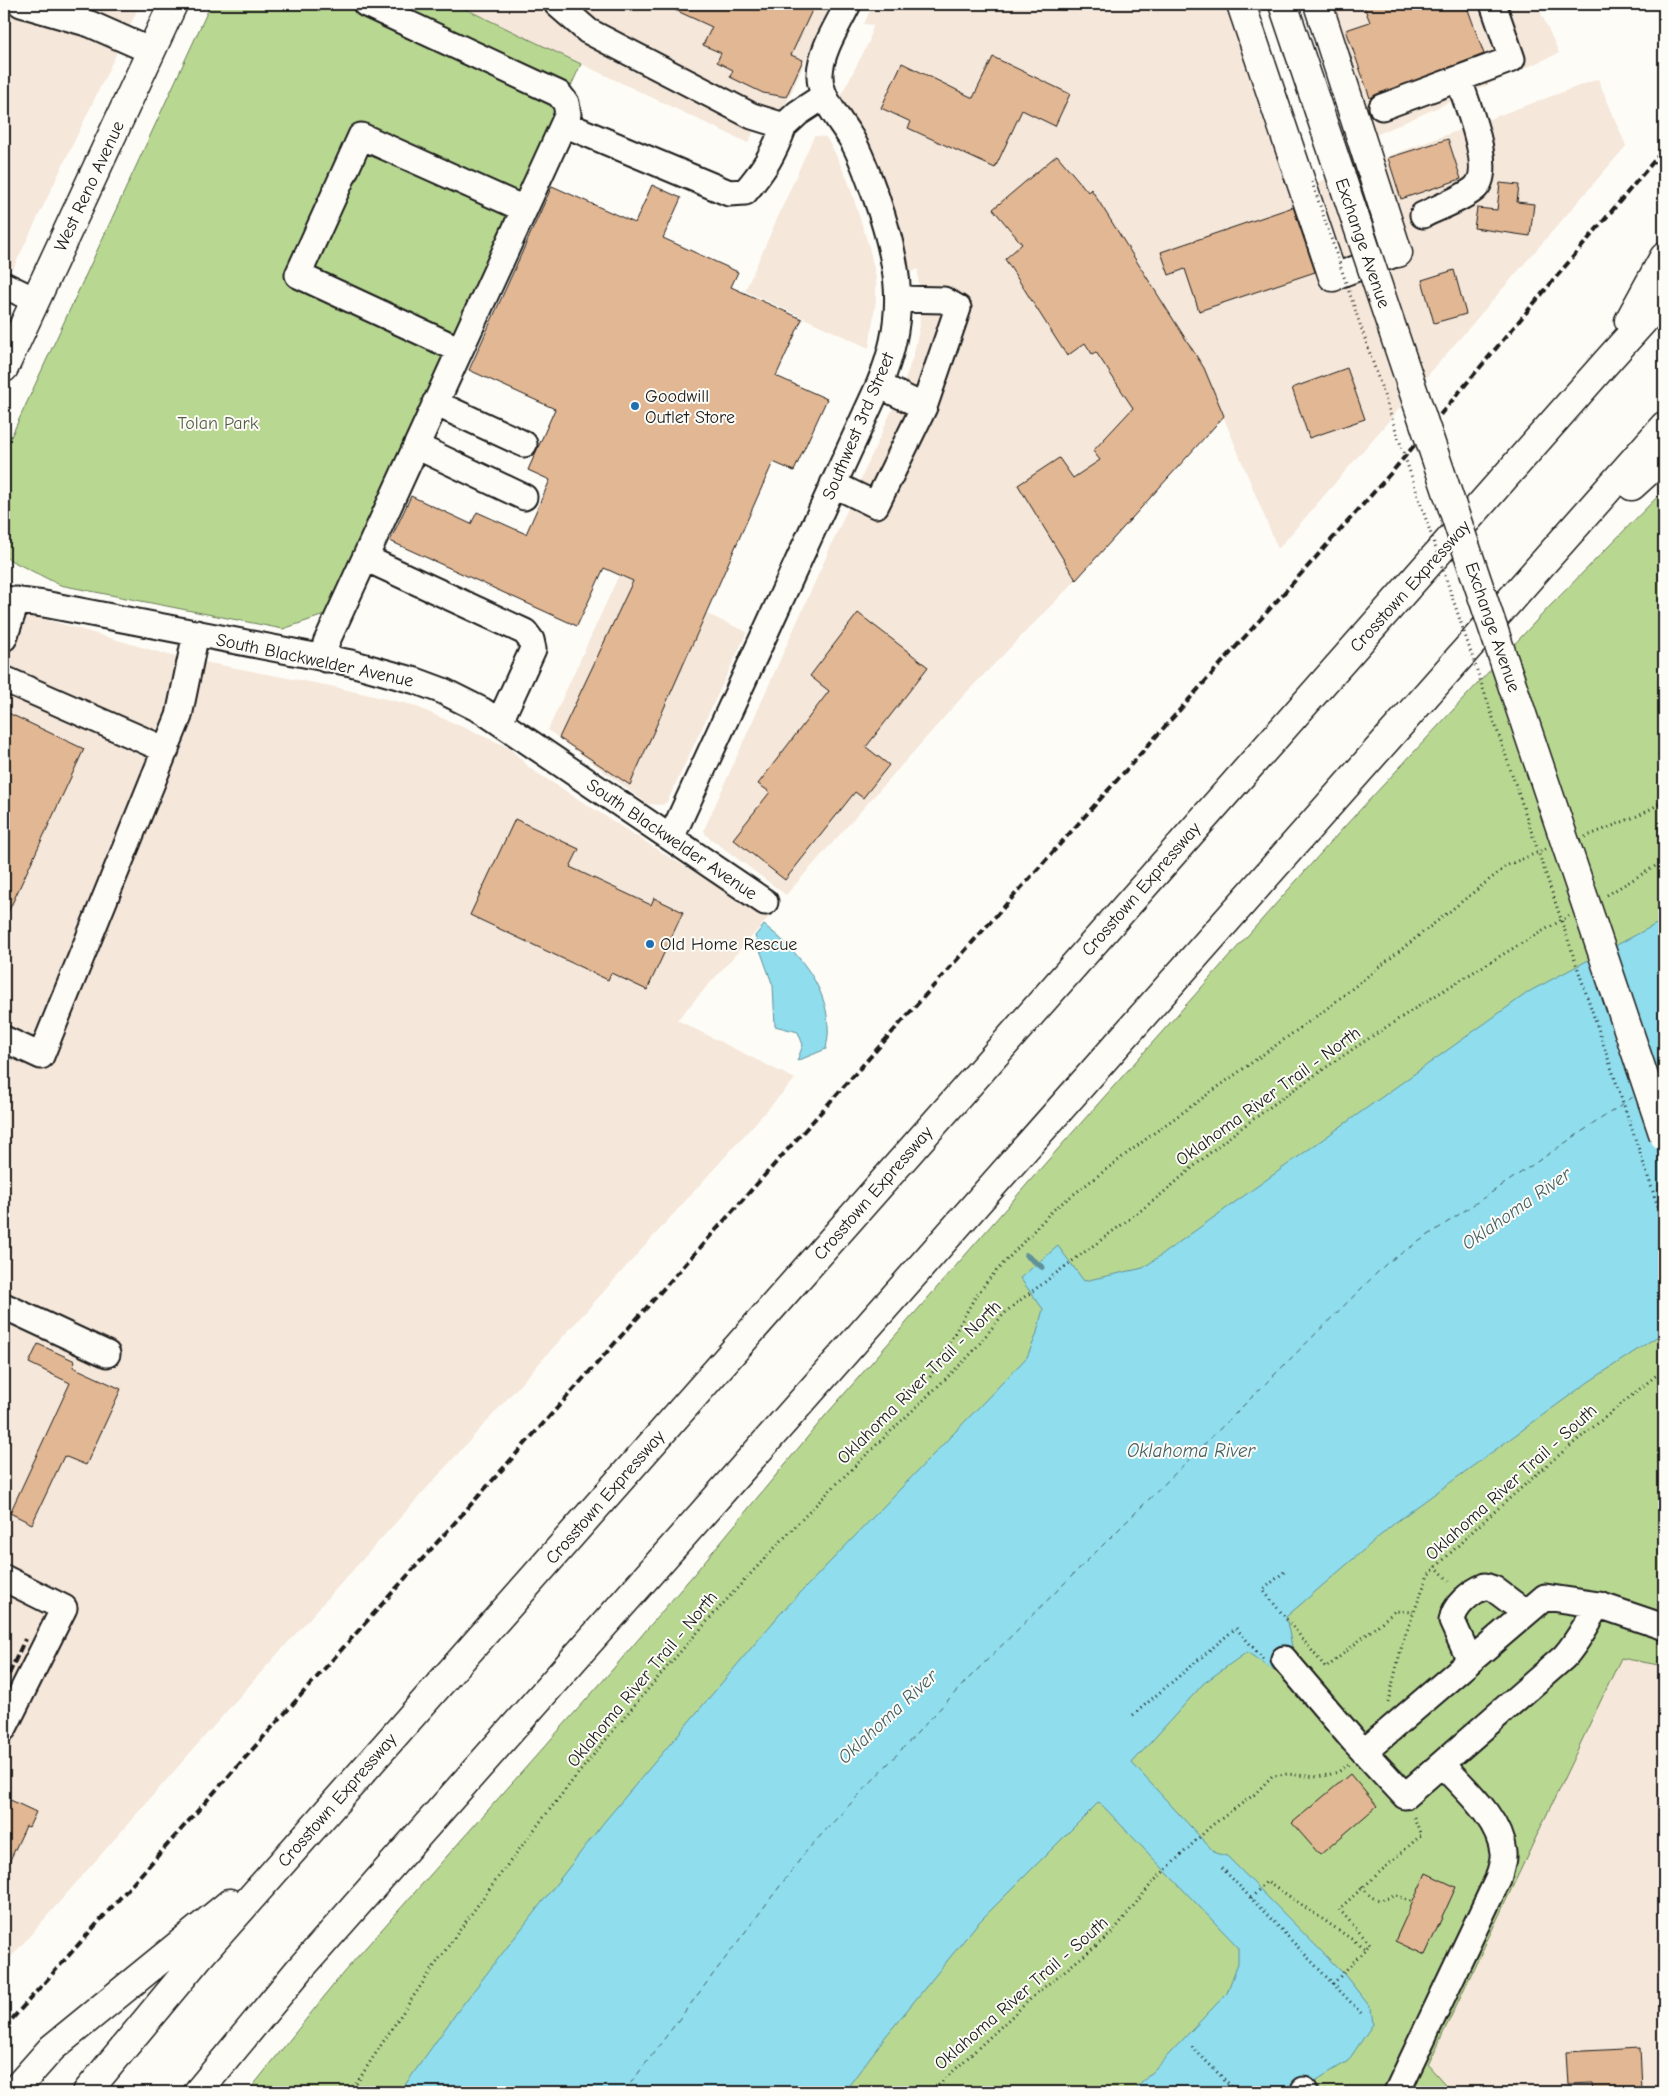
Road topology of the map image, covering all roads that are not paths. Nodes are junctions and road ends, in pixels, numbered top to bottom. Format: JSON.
{"nodes":[{"id":1,"x":20,"y":4,"type":"edge"},
{"id":2,"x":173,"y":4,"type":"edge"},
{"id":3,"x":366,"y":4,"type":"edge"},
{"id":4,"x":557,"y":4,"type":"edge"},
{"id":5,"x":848,"y":4,"type":"edge"},
{"id":6,"x":1241,"y":4,"type":"edge"},
{"id":7,"x":1283,"y":4,"type":"edge"},
{"id":8,"x":1318,"y":4,"type":"edge"},
{"id":9,"x":1493,"y":4,"type":"edge"},
{"id":10,"x":151,"y":51,"type":"junction"},
{"id":11,"x":1459,"y":80,"type":"junction"},
{"id":12,"x":824,"y":96,"type":"junction"},
{"id":13,"x":1382,"y":107,"type":"dead end"},
{"id":14,"x":564,"y":124,"type":"junction"},
{"id":15,"x":784,"y":126,"type":"junction"},
{"id":16,"x":524,"y":209,"type":"junction"},
{"id":17,"x":1423,"y":215,"type":"dead end"},
{"id":18,"x":1398,"y":253,"type":"joint"},
{"id":19,"x":1664,"y":257,"type":"edge"},
{"id":20,"x":1333,"y":277,"type":"joint"},
{"id":21,"x":4,"y":285,"type":"edge"},
{"id":22,"x":1664,"y":298,"type":"edge"},
{"id":23,"x":898,"y":299,"type":"junction"},
{"id":24,"x":35,"y":300,"type":"junction"},
{"id":25,"x":460,"y":350,"type":"junction"},
{"id":26,"x":1610,"y":358,"type":"junction"},
{"id":27,"x":4,"y":368,"type":"edge"},
{"id":28,"x":879,"y":385,"type":"junction"},
{"id":29,"x":435,"y":403,"type":"junction"},
{"id":30,"x":924,"y":407,"type":"junction"},
{"id":31,"x":1664,"y":426,"type":"edge"},
{"id":32,"x":524,"y":444,"type":"dead end"},
{"id":33,"x":416,"y":446,"type":"junction"},
{"id":34,"x":1664,"y":456,"type":"edge"},
{"id":35,"x":833,"y":484,"type":"junction"},
{"id":36,"x":524,"y":497,"type":"dead end"},
{"id":37,"x":364,"y":558,"type":"junction"},
{"id":38,"x":1517,"y":592,"type":"junction"},
{"id":39,"x":8,"y":595,"type":"edge"},
{"id":40,"x":196,"y":633,"type":"junction"},
{"id":41,"x":4,"y":638,"type":"edge"},
{"id":42,"x":325,"y":659,"type":"junction"},
{"id":43,"x":4,"y":679,"type":"edge"},
{"id":44,"x":500,"y":721,"type":"junction"},
{"id":45,"x":166,"y":750,"type":"junction"},
{"id":46,"x":671,"y":838,"type":"junction"},
{"id":47,"x":765,"y":902,"type":"dead end"},
{"id":48,"x":4,"y":1039,"type":"edge"},
{"id":49,"x":1664,"y":1136,"type":"edge"},
{"id":50,"x":4,"y":1306,"type":"edge"},
{"id":51,"x":107,"y":1354,"type":"dead end"},
{"id":52,"x":4,"y":1578,"type":"edge"},
{"id":53,"x":1599,"y":1605,"type":"junction"},
{"id":54,"x":1526,"y":1613,"type":"junction"},
{"id":55,"x":1664,"y":1627,"type":"edge"},
{"id":56,"x":1276,"y":1661,"type":"road end"},
{"id":57,"x":1470,"y":1661,"type":"junction"},
{"id":58,"x":4,"y":1728,"type":"edge"},
{"id":59,"x":1364,"y":1752,"type":"junction"},
{"id":60,"x":1442,"y":1764,"type":"junction"},
{"id":61,"x":291,"y":1853,"type":"junction"},
{"id":62,"x":299,"y":1970,"type":"junction"},
{"id":63,"x":13,"y":2092,"type":"edge"},
{"id":64,"x":87,"y":2092,"type":"edge"},
{"id":65,"x":198,"y":2092,"type":"edge"},
{"id":66,"x":221,"y":2092,"type":"edge"},
{"id":67,"x":1396,"y":2092,"type":"edge"}],
"edges":[{"from":1,"to":10,"type":"street"},
{"from":2,"to":10,"type":"main road","name":"West Reno Avenue"},
{"from":3,"to":14,"type":"street"},
{"from":4,"to":15,"type":"street"},
{"from":5,"to":12,"type":"street","name":"Southwest 3rd Street"},
{"from":6,"to":20,"type":"main road"},
{"from":7,"to":49,"type":"main road","name":"Exchange Avenue","bridge":true},
{"from":8,"to":18,"type":"main road"},
{"from":9,"to":11,"type":"street"},
{"from":10,"to":24,"type":"main road","name":"West Reno Avenue"},
{"from":11,"to":13,"type":"street"},
{"from":11,"to":17,"type":"street"},
{"from":12,"to":15,"type":"street"},
{"from":12,"to":23,"type":"street","name":"Southwest 3rd Street"},
{"from":14,"to":15,"type":"street"},
{"from":14,"to":16,"type":"street"},
{"from":16,"to":25,"type":"street"},
{"from":16,"to":25,"type":"street"},
{"from":18,"to":20,"type":"street"},
{"from":19,"to":26,"type":"main road"},
{"from":21,"to":24,"type":"street"},
{"from":22,"to":26,"type":"main road","name":"Crosstown Expressway"},
{"from":23,"to":28,"type":"street","name":"Southwest 3rd Street"},
{"from":23,"to":30,"type":"street"},
{"from":24,"to":27,"type":"main road","name":"West Reno Avenue"},
{"from":25,"to":29,"type":"street"},
{"from":26,"to":61,"type":"main road","name":"Crosstown Expressway"},
{"from":28,"to":30,"type":"street"},
{"from":28,"to":35,"type":"street","name":"Southwest 3rd Street"},
{"from":29,"to":32,"type":"street"},
{"from":29,"to":33,"type":"street"},
{"from":30,"to":35,"type":"street"},
{"from":31,"to":38,"type":"main road"},
{"from":33,"to":36,"type":"street"},
{"from":33,"to":37,"type":"street"},
{"from":34,"to":38,"type":"main road"},
{"from":35,"to":46,"type":"street","name":"Southwest 3rd Street"},
{"from":37,"to":42,"type":"street"},
{"from":37,"to":44,"type":"street"},
{"from":38,"to":62,"type":"main road"},
{"from":39,"to":40,"type":"street","name":"South Blackwelder Avenue"},
{"from":39,"to":41,"type":"street"},
{"from":40,"to":42,"type":"street","name":"South Blackwelder Avenue"},
{"from":40,"to":45,"type":"street"},
{"from":42,"to":44,"type":"street","name":"South Blackwelder Avenue"},
{"from":43,"to":45,"type":"street"},
{"from":44,"to":46,"type":"street","name":"South Blackwelder Avenue"},
{"from":45,"to":48,"type":"street"},
{"from":46,"to":47,"type":"street","name":"South Blackwelder Avenue"},
{"from":50,"to":51,"type":"street"},
{"from":52,"to":58,"type":"street"},
{"from":53,"to":54,"type":"street"},
{"from":53,"to":55,"type":"street"},
{"from":53,"to":60,"type":"street"},
{"from":54,"to":57,"type":"street"},
{"from":54,"to":57,"type":"street"},
{"from":56,"to":59,"type":"street"},
{"from":57,"to":59,"type":"street"},
{"from":59,"to":60,"type":"street"},
{"from":60,"to":67,"type":"street"},
{"from":61,"to":63,"type":"main road"},
{"from":61,"to":64,"type":"main road","name":"Crosstown Expressway"},
{"from":62,"to":65,"type":"main road"},
{"from":62,"to":66,"type":"main road"}]}
